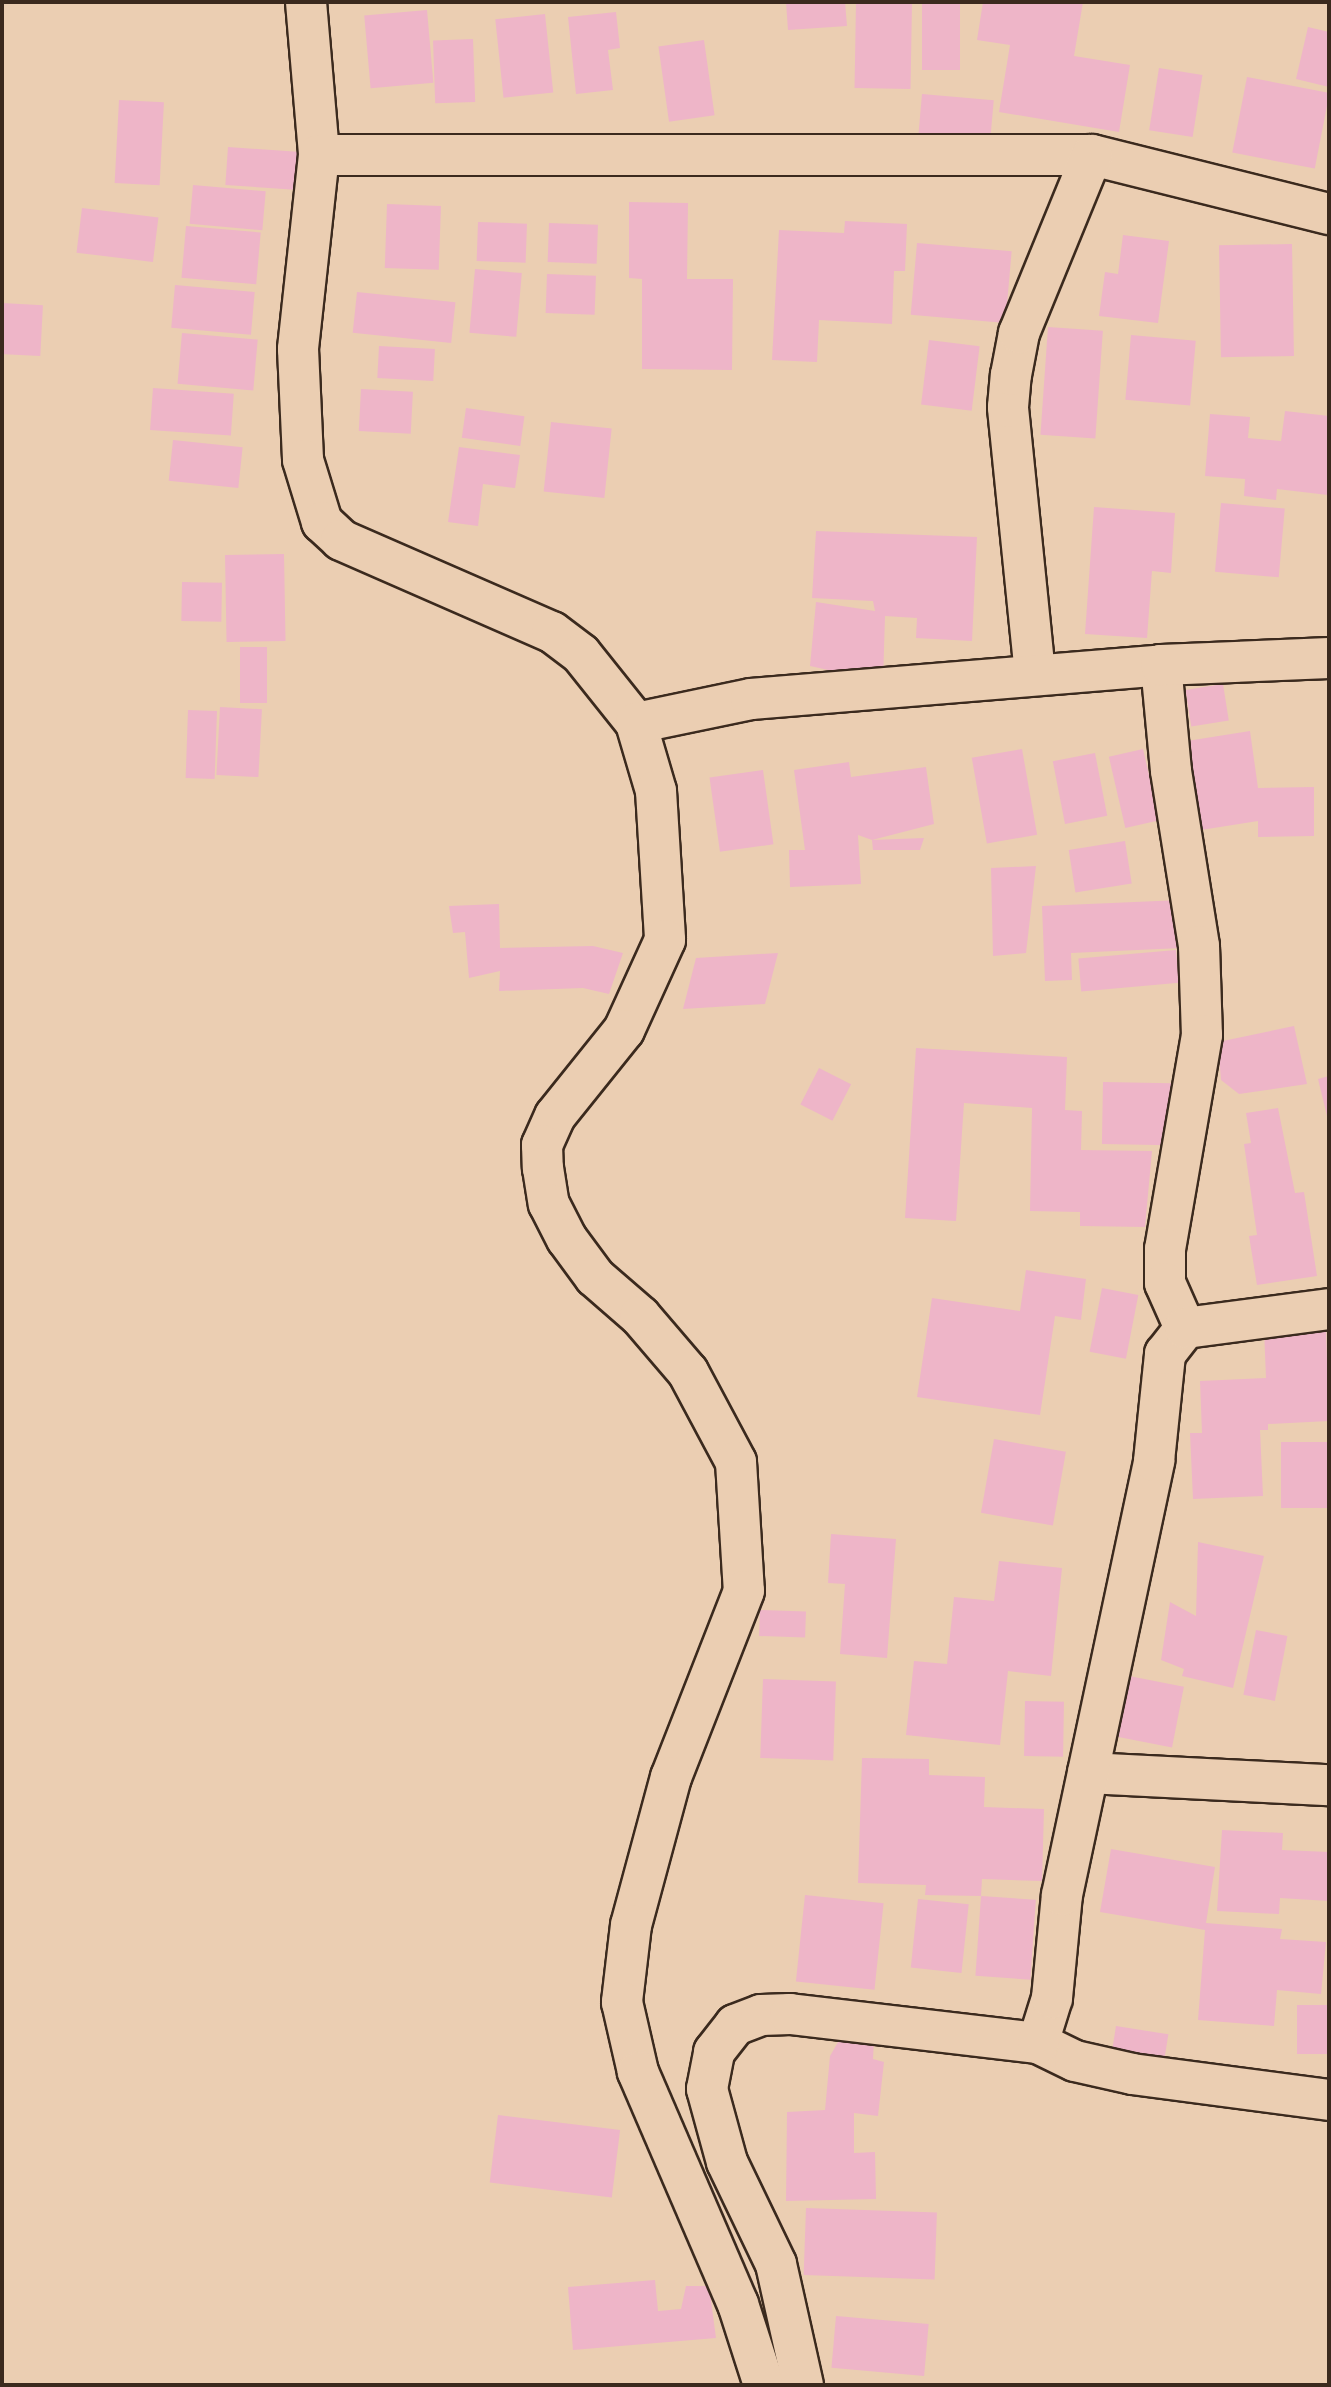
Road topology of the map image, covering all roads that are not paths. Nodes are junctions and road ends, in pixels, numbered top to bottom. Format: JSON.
{"nodes":[{"id":1,"x":306,"y":2,"type":"edge"},
{"id":2,"x":319,"y":155,"type":"junction"},
{"id":3,"x":1092,"y":155,"type":"junction"},
{"id":4,"x":1329,"y":214,"type":"edge"},
{"id":5,"x":1329,"y":658,"type":"edge"},
{"id":6,"x":1161,"y":665,"type":"junction"},
{"id":7,"x":1035,"y":674,"type":"junction"},
{"id":8,"x":636,"y":723,"type":"junction"},
{"id":9,"x":1329,"y":1309,"type":"edge"},
{"id":10,"x":1185,"y":1328,"type":"junction"},
{"id":11,"x":1088,"y":1773,"type":"junction"},
{"id":12,"x":1329,"y":1785,"type":"edge"},
{"id":13,"x":1038,"y":2043,"type":"junction"},
{"id":14,"x":1329,"y":2100,"type":"edge"},
{"id":15,"x":764,"y":2385,"type":"edge"},
{"id":16,"x":803,"y":2385,"type":"edge"}],
"edges":[{"from":1,"to":2,"type":"street"},
{"from":2,"to":3,"type":"street"},
{"from":2,"to":8,"type":"street"},
{"from":3,"to":4,"type":"street"},
{"from":3,"to":7,"type":"street"},
{"from":5,"to":6,"type":"street"},
{"from":6,"to":7,"type":"street"},
{"from":6,"to":10,"type":"street"},
{"from":7,"to":8,"type":"street"},
{"from":8,"to":15,"type":"street"},
{"from":9,"to":10,"type":"street"},
{"from":10,"to":11,"type":"street"},
{"from":11,"to":12,"type":"street"},
{"from":11,"to":13,"type":"street"},
{"from":13,"to":14,"type":"street"},
{"from":13,"to":16,"type":"street"}]}
